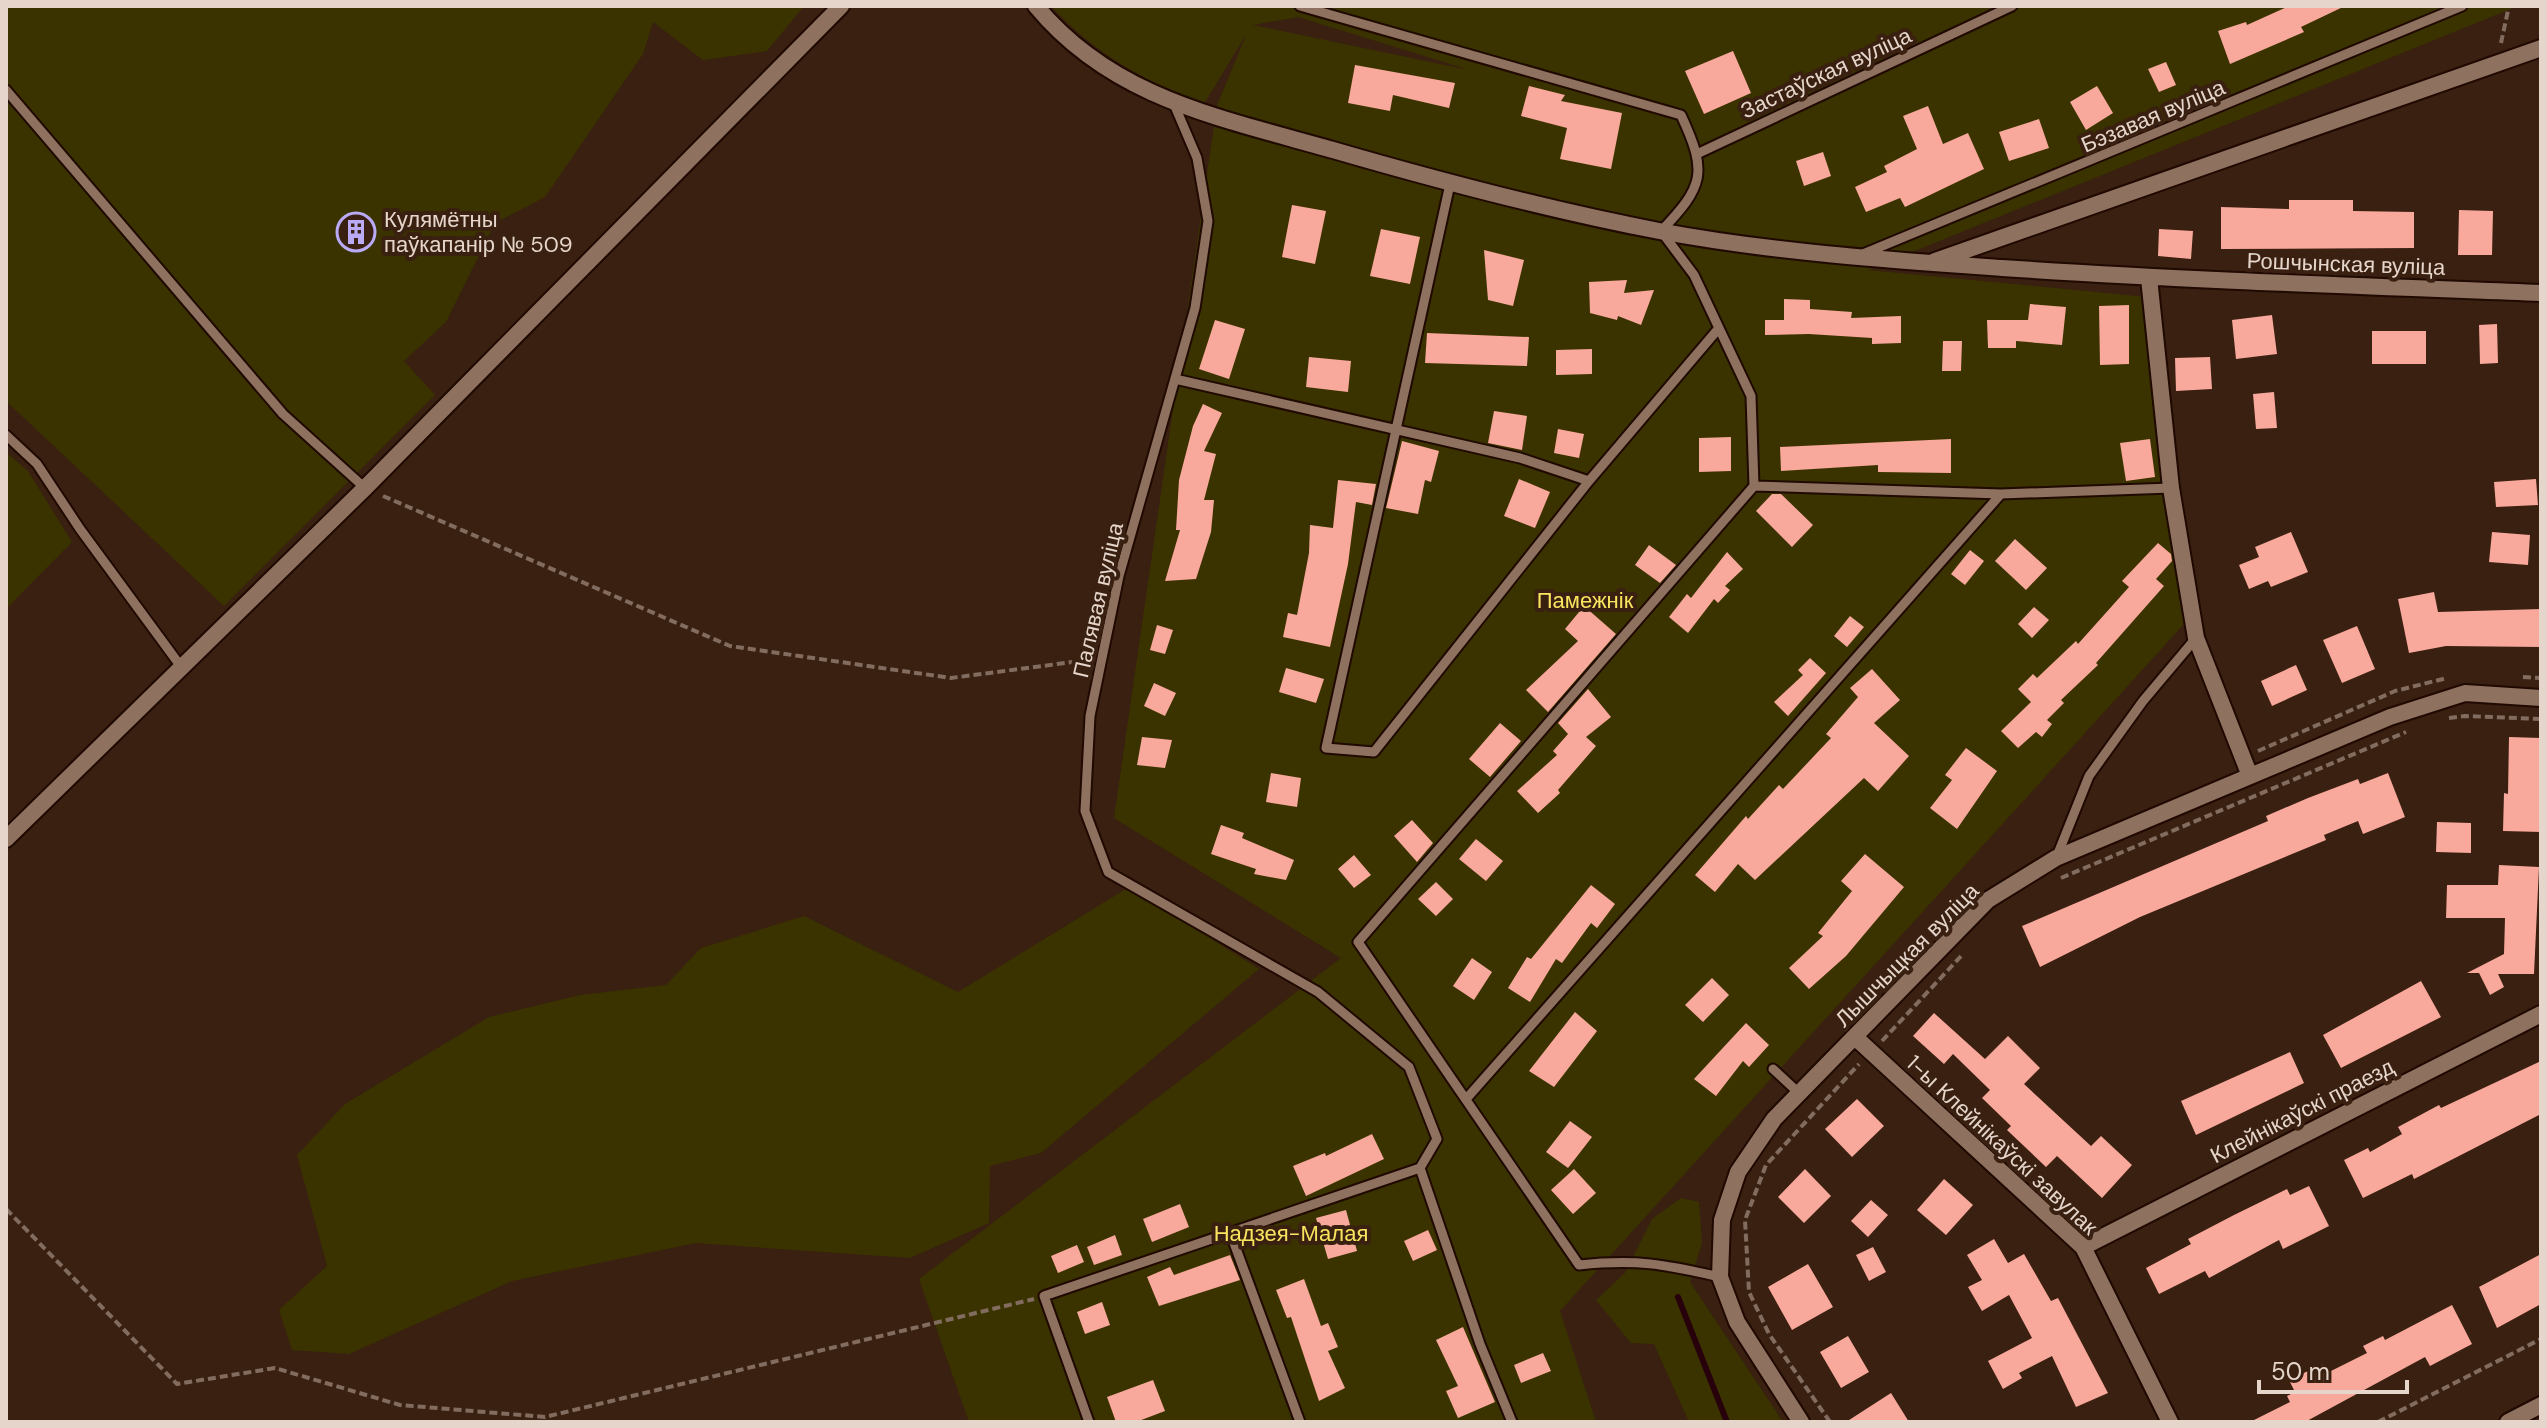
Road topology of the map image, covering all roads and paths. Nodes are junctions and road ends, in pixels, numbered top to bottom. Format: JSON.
{"nodes":[{"id":1,"x":841,"y":6,"type":"edge"},
{"id":2,"x":1036,"y":6,"type":"edge"},
{"id":3,"x":1300,"y":6,"type":"edge"},
{"id":4,"x":2012,"y":6,"type":"edge"},
{"id":5,"x":2462,"y":6,"type":"edge"},
{"id":6,"x":2509,"y":6,"type":"edge"},
{"id":7,"x":2541,"y":48,"type":"edge"},
{"id":8,"x":2497,"y":64,"type":"junction"},
{"id":9,"x":6,"y":90,"type":"edge"},
{"id":10,"x":1174,"y":104,"type":"junction"},
{"id":11,"x":1699,"y":153,"type":"junction"},
{"id":12,"x":1450,"y":184,"type":"junction"},
{"id":13,"x":1661,"y":231,"type":"junction"},
{"id":14,"x":1856,"y":257,"type":"junction"},
{"id":15,"x":1930,"y":263,"type":"junction"},
{"id":16,"x":2149,"y":278,"type":"junction"},
{"id":17,"x":2541,"y":293,"type":"edge"},
{"id":18,"x":1719,"y":328,"type":"junction"},
{"id":19,"x":1175,"y":379,"type":"junction"},
{"id":20,"x":1396,"y":430,"type":"junction"},
{"id":21,"x":6,"y":435,"type":"edge"},
{"id":22,"x":1589,"y":481,"type":"junction"},
{"id":23,"x":1754,"y":486,"type":"junction"},
{"id":24,"x":365,"y":488,"type":"junction"},
{"id":25,"x":2171,"y":488,"type":"junction"},
{"id":26,"x":2001,"y":494,"type":"junction"},
{"id":27,"x":2196,"y":638,"type":"junction"},
{"id":28,"x":1102,"y":658,"type":"junction"},
{"id":29,"x":182,"y":668,"type":"junction"},
{"id":30,"x":2541,"y":698,"type":"edge"},
{"id":31,"x":2443,"y":719,"type":"dead end"},
{"id":32,"x":2541,"y":719,"type":"edge"},
{"id":33,"x":2418,"y":728,"type":"dead end"},
{"id":34,"x":2250,"y":776,"type":"junction"},
{"id":35,"x":6,"y":839,"type":"edge"},
{"id":36,"x":2056,"y":858,"type":"junction"},
{"id":37,"x":2055,"y":880,"type":"dead end"},
{"id":38,"x":1968,"y":949,"type":"dead end"},
{"id":39,"x":2541,"y":1014,"type":"edge"},
{"id":40,"x":1856,"y":1038,"type":"junction"},
{"id":41,"x":1870,"y":1052,"type":"junction"},
{"id":42,"x":1773,"y":1069,"type":"dead end"},
{"id":43,"x":1800,"y":1094,"type":"junction"},
{"id":44,"x":1467,"y":1098,"type":"junction"},
{"id":45,"x":1420,"y":1168,"type":"junction"},
{"id":46,"x":6,"y":1209,"type":"edge"},
{"id":47,"x":1231,"y":1235,"type":"junction"},
{"id":48,"x":2083,"y":1247,"type":"junction"},
{"id":49,"x":1720,"y":1277,"type":"junction"},
{"id":50,"x":1044,"y":1296,"type":"junction"},
{"id":51,"x":2541,"y":1339,"type":"edge"},
{"id":52,"x":2541,"y":1405,"type":"edge"},
{"id":53,"x":1089,"y":1422,"type":"edge"},
{"id":54,"x":1300,"y":1422,"type":"edge"},
{"id":55,"x":1512,"y":1422,"type":"edge"},
{"id":56,"x":1801,"y":1422,"type":"edge"},
{"id":57,"x":1830,"y":1422,"type":"edge"},
{"id":58,"x":2170,"y":1422,"type":"edge"},
{"id":59,"x":2378,"y":1422,"type":"edge"},
{"id":60,"x":2508,"y":1422,"type":"edge"}],
"edges":[{"from":1,"to":24,"type":"street"},
{"from":2,"to":10,"type":"street","name":"Рошчынская вуліца"},
{"from":3,"to":11,"type":"lane"},
{"from":4,"to":11,"type":"lane","name":"Застаўская вуліца"},
{"from":5,"to":14,"type":"lane","name":"Бэзавая вуліца"},
{"from":6,"to":8,"type":"path"},
{"from":7,"to":8,"type":"street"},
{"from":8,"to":15,"type":"street"},
{"from":9,"to":24,"type":"lane"},
{"from":10,"to":12,"type":"street","name":"Рошчынская вуліца"},
{"from":10,"to":19,"type":"lane","name":"Палявая вуліца"},
{"from":11,"to":13,"type":"lane"},
{"from":12,"to":13,"type":"street","name":"Рошчынская вуліца"},
{"from":12,"to":20,"type":"lane"},
{"from":13,"to":14,"type":"street","name":"Рошчынская вуліца"},
{"from":13,"to":18,"type":"lane"},
{"from":14,"to":15,"type":"street","name":"Рошчынская вуліца"},
{"from":15,"to":16,"type":"street","name":"Рошчынская вуліца"},
{"from":16,"to":17,"type":"street","name":"Рошчынская вуліца"},
{"from":16,"to":25,"type":"street"},
{"from":18,"to":22,"type":"lane"},
{"from":18,"to":23,"type":"lane"},
{"from":19,"to":20,"type":"lane"},
{"from":19,"to":28,"type":"lane","name":"Палявая вуліца"},
{"from":20,"to":22,"type":"lane"},
{"from":20,"to":22,"type":"lane"},
{"from":21,"to":29,"type":"lane"},
{"from":23,"to":26,"type":"lane"},
{"from":23,"to":44,"type":"lane"},
{"from":24,"to":28,"type":"path"},
{"from":24,"to":29,"type":"street"},
{"from":25,"to":26,"type":"lane"},
{"from":25,"to":27,"type":"street"},
{"from":26,"to":44,"type":"lane"},
{"from":27,"to":34,"type":"street"},
{"from":27,"to":36,"type":"lane"},
{"from":28,"to":45,"type":"lane","name":"Палявая вуліца"},
{"from":29,"to":35,"type":"street"},
{"from":30,"to":34,"type":"street","name":"Лышчыцкая вуліца"},
{"from":31,"to":32,"type":"path"},
{"from":33,"to":37,"type":"path"},
{"from":34,"to":36,"type":"street","name":"Лышчыцкая вуліца"},
{"from":36,"to":40,"type":"street","name":"Лышчыцкая вуліца"},
{"from":38,"to":41,"type":"path"},
{"from":39,"to":48,"type":"street","name":"Клейнікаўскі праезд"},
{"from":40,"to":41,"type":"street","name":"1-ы Клейнікаўскі завулак"},
{"from":40,"to":43,"type":"street","name":"Лышчыцкая вуліца"},
{"from":41,"to":48,"type":"street","name":"1-ы Клейнікаўскі завулак"},
{"from":41,"to":57,"type":"path"},
{"from":42,"to":43,"type":"lane"},
{"from":43,"to":49,"type":"street","name":"Лышчыцкая вуліца"},
{"from":44,"to":49,"type":"lane"},
{"from":45,"to":47,"type":"lane"},
{"from":45,"to":55,"type":"lane"},
{"from":46,"to":50,"type":"path"},
{"from":47,"to":50,"type":"lane"},
{"from":47,"to":54,"type":"lane"},
{"from":48,"to":58,"type":"street","name":"1-ы Клейнікаўскі завулак"},
{"from":49,"to":56,"type":"street","name":"Лышчыцкая вуліца"},
{"from":50,"to":53,"type":"lane"},
{"from":51,"to":59,"type":"path"},
{"from":52,"to":60,"type":"street"}]}
